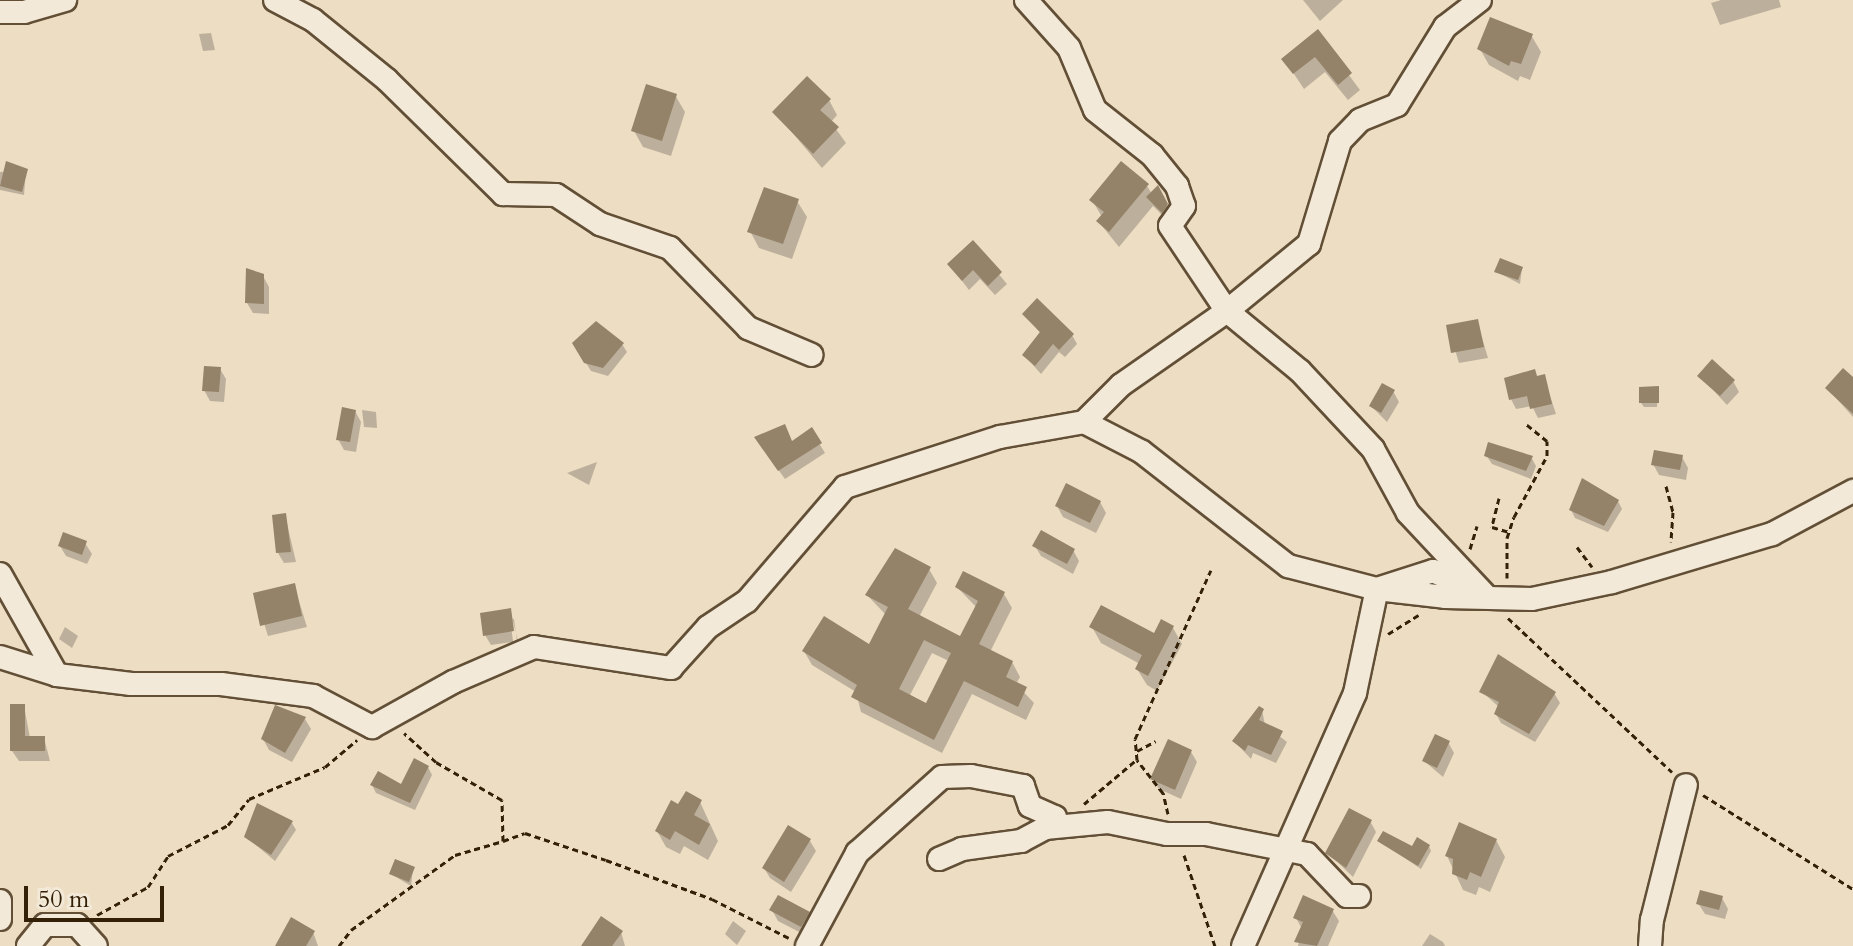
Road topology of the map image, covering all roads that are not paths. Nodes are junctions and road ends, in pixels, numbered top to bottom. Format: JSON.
{"nodes":[{"id":1,"x":65,"y":0,"type":"edge"},
{"id":2,"x":275,"y":0,"type":"edge"},
{"id":3,"x":1026,"y":0,"type":"edge"},
{"id":4,"x":1480,"y":0,"type":"edge"},
{"id":5,"x":0,"y":12,"type":"edge"},
{"id":6,"x":1227,"y":311,"type":"junction"},
{"id":7,"x":812,"y":355,"type":"dead end"},
{"id":8,"x":1084,"y":422,"type":"junction"},
{"id":9,"x":1853,"y":491,"type":"edge"},
{"id":10,"x":0,"y":574,"type":"edge"},
{"id":11,"x":1377,"y":589,"type":"junction"},
{"id":12,"x":1488,"y":596,"type":"junction"},
{"id":13,"x":0,"y":657,"type":"edge"},
{"id":14,"x":57,"y":675,"type":"junction"},
{"id":15,"x":1686,"y":785,"type":"road end"},
{"id":16,"x":1055,"y":826,"type":"junction"},
{"id":17,"x":1284,"y":851,"type":"junction"},
{"id":18,"x":939,"y":859,"type":"dead end"},
{"id":19,"x":1359,"y":896,"type":"dead end"},
{"id":20,"x":0,"y":901,"type":"edge"},
{"id":21,"x":0,"y":919,"type":"edge"},
{"id":22,"x":802,"y":945,"type":"edge"},
{"id":23,"x":28,"y":946,"type":"edge"},
{"id":24,"x":96,"y":946,"type":"edge"},
{"id":25,"x":1243,"y":946,"type":"edge"},
{"id":26,"x":1650,"y":946,"type":"edge"}],
"edges":[{"from":1,"to":5,"type":"street"},
{"from":2,"to":7,"type":"street"},
{"from":3,"to":6,"type":"street"},
{"from":4,"to":6,"type":"street"},
{"from":6,"to":8,"type":"street"},
{"from":6,"to":12,"type":"street"},
{"from":8,"to":11,"type":"street"},
{"from":8,"to":14,"type":"street"},
{"from":9,"to":12,"type":"street"},
{"from":10,"to":14,"type":"street"},
{"from":11,"to":12,"type":"street"},
{"from":11,"to":12,"type":"street"},
{"from":11,"to":17,"type":"street"},
{"from":13,"to":14,"type":"street"},
{"from":15,"to":26,"type":"street"},
{"from":16,"to":17,"type":"street"},
{"from":16,"to":18,"type":"street"},
{"from":16,"to":22,"type":"street"},
{"from":17,"to":19,"type":"street"},
{"from":17,"to":25,"type":"street"},
{"from":20,"to":21,"type":"street"},
{"from":23,"to":24,"type":"street"}]}
